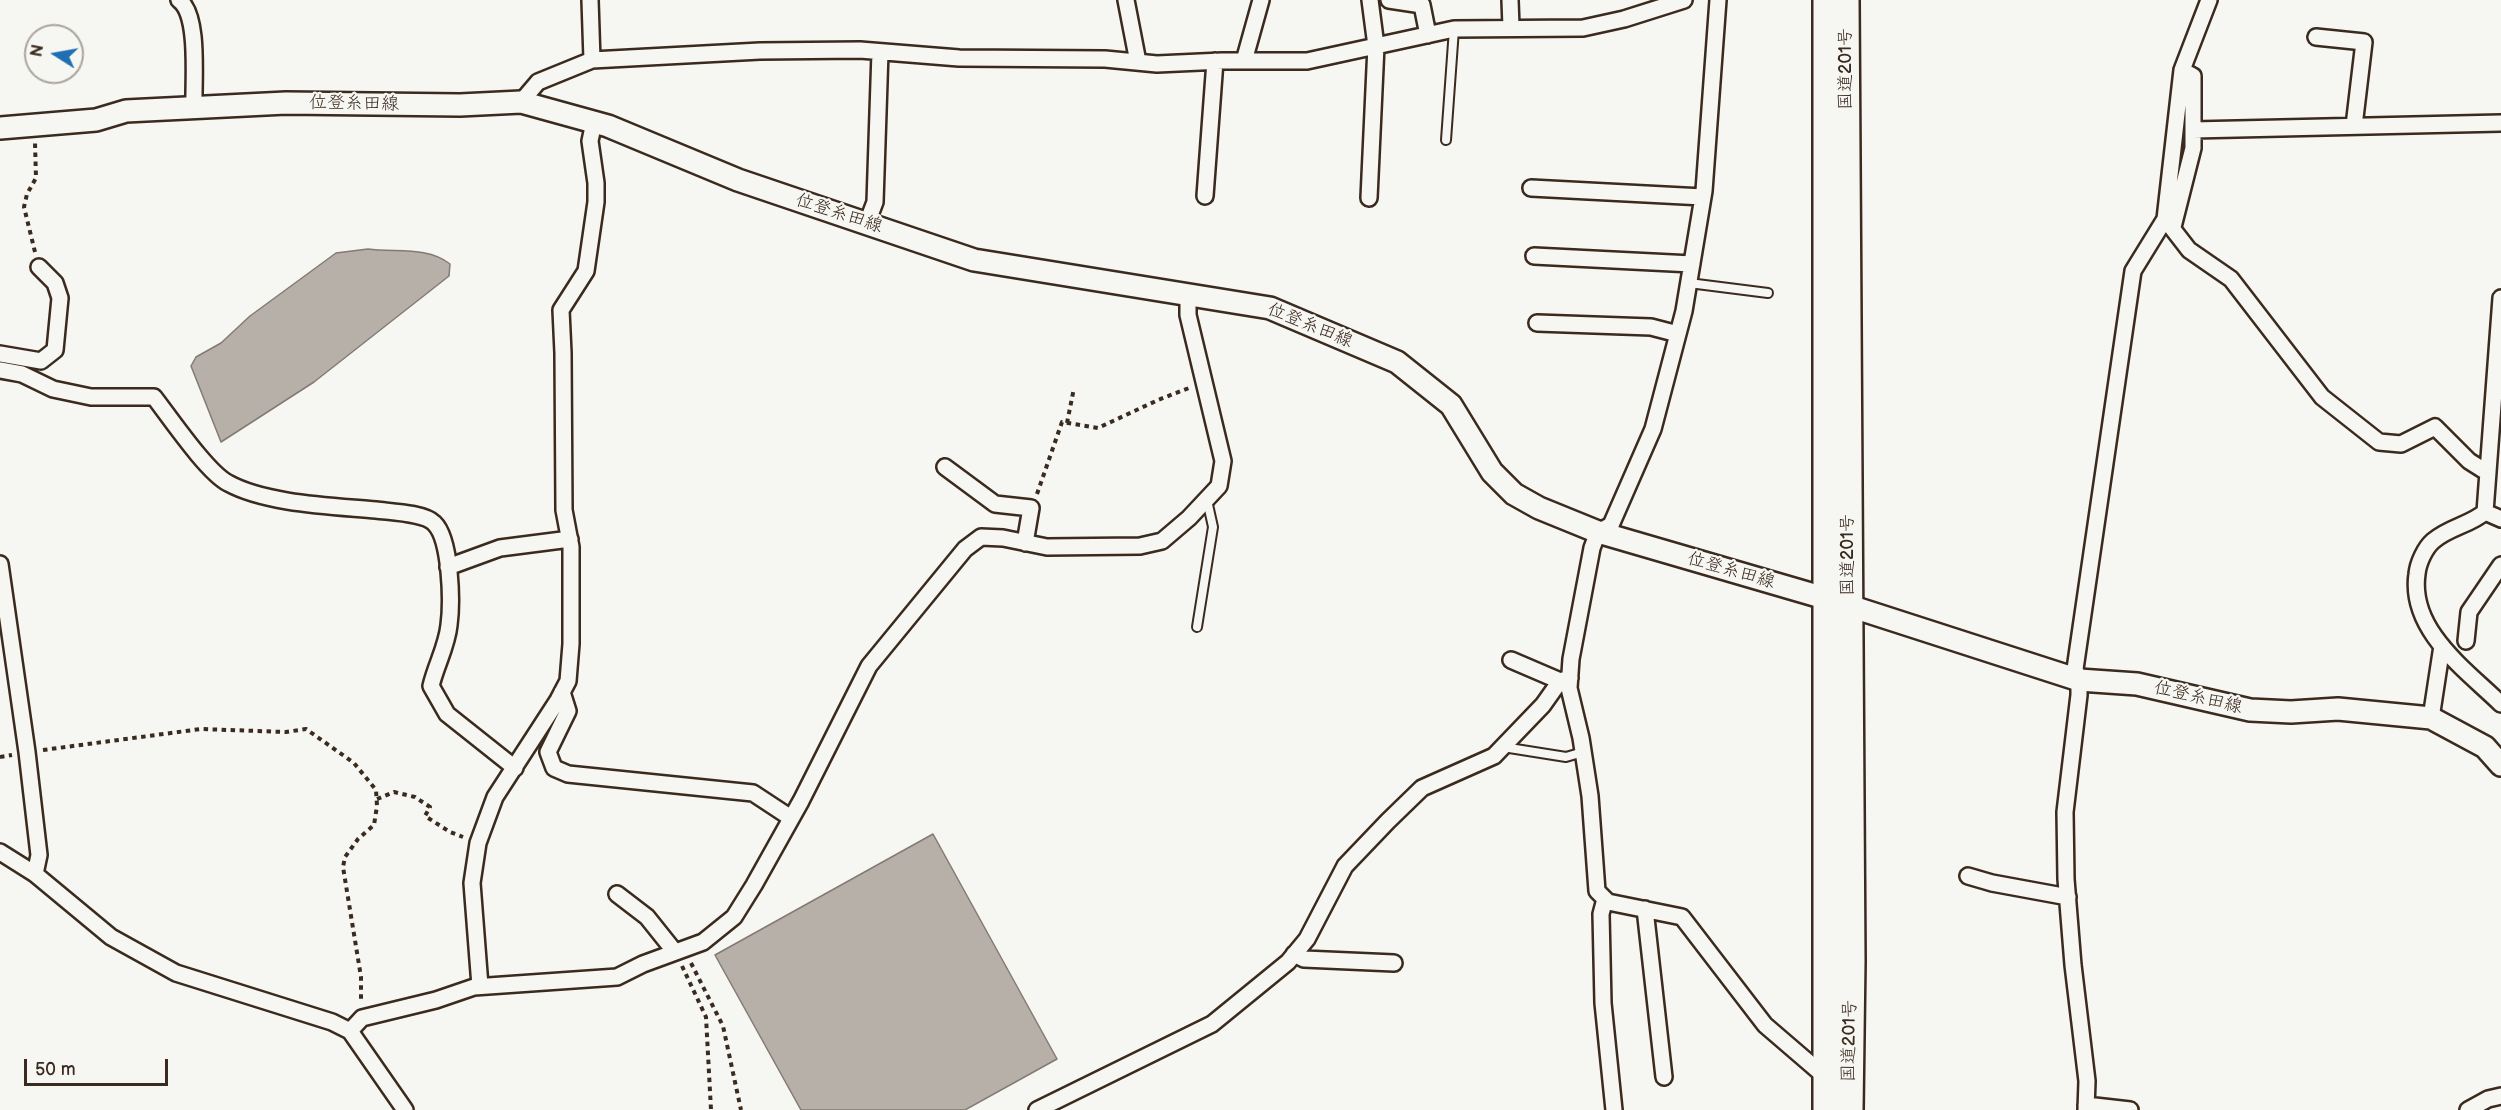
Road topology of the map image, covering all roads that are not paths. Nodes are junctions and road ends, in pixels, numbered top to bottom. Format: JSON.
{"nodes":[{"id":1,"x":178,"y":0,"type":"edge"},
{"id":2,"x":590,"y":0,"type":"edge"},
{"id":3,"x":1126,"y":0,"type":"edge"},
{"id":4,"x":1261,"y":0,"type":"edge"},
{"id":5,"x":1370,"y":0,"type":"edge"},
{"id":6,"x":1389,"y":0,"type":"edge"},
{"id":7,"x":1510,"y":0,"type":"edge"},
{"id":8,"x":1684,"y":0,"type":"edge"},
{"id":9,"x":1718,"y":0,"type":"edge"},
{"id":10,"x":1827,"y":0,"type":"edge"},
{"id":11,"x":1845,"y":0,"type":"edge"},
{"id":12,"x":2209,"y":0,"type":"edge"},
{"id":13,"x":1511,"y":27,"type":"junction"},
{"id":14,"x":1454,"y":29,"type":"junction"},
{"id":15,"x":1428,"y":34,"type":"junction"},
{"id":16,"x":2316,"y":37,"type":"dead end"},
{"id":17,"x":1376,"y":46,"type":"junction"},
{"id":18,"x":880,"y":52,"type":"junction"},
{"id":19,"x":592,"y":60,"type":"junction"},
{"id":20,"x":1215,"y":61,"type":"junction"},
{"id":21,"x":1244,"y":61,"type":"junction"},
{"id":22,"x":1137,"y":62,"type":"junction"},
{"id":23,"x":2182,"y":70,"type":"junction"},
{"id":24,"x":521,"y":102,"type":"junction"},
{"id":25,"x":194,"y":108,"type":"junction"},
{"id":26,"x":594,"y":122,"type":"junction"},
{"id":27,"x":2501,"y":123,"type":"edge"},
{"id":28,"x":2354,"y":126,"type":"junction"},
{"id":29,"x":0,"y":128,"type":"edge"},
{"id":30,"x":2193,"y":130,"type":"junction"},
{"id":31,"x":1446,"y":140,"type":"dead end"},
{"id":32,"x":1531,"y":188,"type":"dead end"},
{"id":33,"x":1205,"y":196,"type":"dead end"},
{"id":34,"x":1703,"y":197,"type":"junction"},
{"id":35,"x":1369,"y":198,"type":"dead end"},
{"id":36,"x":867,"y":223,"type":"junction"},
{"id":37,"x":2169,"y":223,"type":"junction"},
{"id":38,"x":1534,"y":256,"type":"dead end"},
{"id":39,"x":1692,"y":264,"type":"junction"},
{"id":40,"x":39,"y":267,"type":"road end"},
{"id":41,"x":1689,"y":283,"type":"junction"},
{"id":42,"x":1188,"y":293,"type":"junction"},
{"id":43,"x":1768,"y":293,"type":"dead end"},
{"id":44,"x":2501,"y":298,"type":"edge"},
{"id":45,"x":1537,"y":323,"type":"dead end"},
{"id":46,"x":1678,"y":334,"type":"junction"},
{"id":47,"x":0,"y":354,"type":"edge"},
{"id":48,"x":0,"y":369,"type":"edge"},
{"id":49,"x":945,"y":467,"type":"dead end"},
{"id":50,"x":2488,"y":473,"type":"junction"},
{"id":51,"x":1206,"y":499,"type":"junction"},
{"id":52,"x":2486,"y":512,"type":"junction"},
{"id":53,"x":2501,"y":519,"type":"edge"},
{"id":54,"x":1598,"y":532,"type":"junction"},
{"id":55,"x":570,"y":539,"type":"junction"},
{"id":56,"x":1025,"y":543,"type":"junction"},
{"id":57,"x":0,"y":564,"type":"edge"},
{"id":58,"x":2501,"y":565,"type":"edge"},
{"id":59,"x":448,"y":567,"type":"junction"},
{"id":60,"x":1838,"y":603,"type":"junction"},
{"id":61,"x":1197,"y":627,"type":"dead end"},
{"id":62,"x":2466,"y":641,"type":"dead end"},
{"id":63,"x":2442,"y":646,"type":"junction"},
{"id":64,"x":1511,"y":660,"type":"dead end"},
{"id":65,"x":1565,"y":680,"type":"junction"},
{"id":66,"x":2079,"y":680,"type":"junction"},
{"id":67,"x":562,"y":692,"type":"junction"},
{"id":68,"x":2501,"y":704,"type":"edge"},
{"id":69,"x":2431,"y":718,"type":"junction"},
{"id":70,"x":1503,"y":747,"type":"junction"},
{"id":71,"x":1583,"y":752,"type":"junction"},
{"id":72,"x":2501,"y":765,"type":"edge"},
{"id":73,"x":515,"y":768,"type":"junction"},
{"id":74,"x":791,"y":818,"type":"junction"},
{"id":75,"x":0,"y":852,"type":"edge"},
{"id":76,"x":35,"y":874,"type":"junction"},
{"id":77,"x":1968,"y":876,"type":"dead end"},
{"id":78,"x":617,"y":894,"type":"dead end"},
{"id":79,"x":2068,"y":897,"type":"junction"},
{"id":80,"x":1605,"y":899,"type":"junction"},
{"id":81,"x":1645,"y":909,"type":"junction"},
{"id":82,"x":679,"y":951,"type":"junction"},
{"id":83,"x":1294,"y":954,"type":"junction"},
{"id":84,"x":1394,"y":963,"type":"dead end"},
{"id":85,"x":480,"y":987,"type":"junction"},
{"id":86,"x":350,"y":1031,"type":"junction"},
{"id":87,"x":1664,"y":1077,"type":"dead end"},
{"id":88,"x":1827,"y":1077,"type":"junction"},
{"id":89,"x":2501,"y":1096,"type":"edge"},
{"id":90,"x":2086,"y":1108,"type":"edge"},
{"id":91,"x":405,"y":1110,"type":"edge"},
{"id":92,"x":1037,"y":1110,"type":"edge"},
{"id":93,"x":1614,"y":1110,"type":"edge"},
{"id":94,"x":1827,"y":1110,"type":"edge"},
{"id":95,"x":1849,"y":1110,"type":"edge"},
{"id":96,"x":2130,"y":1110,"type":"edge"},
{"id":97,"x":2468,"y":1110,"type":"edge"}],
"edges":[{"from":1,"to":25,"type":"street"},
{"from":2,"to":19,"type":"street"},
{"from":3,"to":22,"type":"street"},
{"from":4,"to":21,"type":"street"},
{"from":5,"to":17,"type":"street"},
{"from":6,"to":15,"type":"street"},
{"from":7,"to":13,"type":"street"},
{"from":8,"to":13,"type":"street"},
{"from":9,"to":34,"type":"street"},
{"from":10,"to":60,"type":"highway","name":"国道201号"},
{"from":11,"to":60,"type":"highway","name":"国道201号"},
{"from":12,"to":23,"type":"street"},
{"from":13,"to":14,"type":"street"},
{"from":14,"to":15,"type":"street"},
{"from":14,"to":31,"type":"lane"},
{"from":15,"to":17,"type":"street"},
{"from":16,"to":28,"type":"street"},
{"from":17,"to":21,"type":"street"},
{"from":17,"to":35,"type":"street"},
{"from":18,"to":19,"type":"street"},
{"from":18,"to":22,"type":"street"},
{"from":18,"to":36,"type":"street"},
{"from":19,"to":24,"type":"street"},
{"from":20,"to":21,"type":"street"},
{"from":20,"to":22,"type":"street"},
{"from":20,"to":33,"type":"street"},
{"from":23,"to":30,"type":"street"},
{"from":23,"to":37,"type":"street"},
{"from":24,"to":25,"type":"main road","name":"位登糸田線"},
{"from":24,"to":26,"type":"main road","name":"位登糸田線"},
{"from":25,"to":29,"type":"main road","name":"位登糸田線"},
{"from":26,"to":36,"type":"main road","name":"位登糸田線"},
{"from":26,"to":55,"type":"street"},
{"from":27,"to":28,"type":"street"},
{"from":28,"to":30,"type":"street"},
{"from":30,"to":37,"type":"street"},
{"from":32,"to":34,"type":"street"},
{"from":34,"to":39,"type":"street"},
{"from":36,"to":42,"type":"main road","name":"位登糸田線"},
{"from":37,"to":50,"type":"street"},
{"from":37,"to":66,"type":"street"},
{"from":38,"to":39,"type":"street"},
{"from":39,"to":41,"type":"street"},
{"from":40,"to":47,"type":"street"},
{"from":41,"to":43,"type":"lane"},
{"from":41,"to":46,"type":"street"},
{"from":42,"to":51,"type":"street"},
{"from":42,"to":54,"type":"main road","name":"位登糸田線"},
{"from":44,"to":50,"type":"street"},
{"from":45,"to":46,"type":"street"},
{"from":46,"to":54,"type":"street"},
{"from":48,"to":59,"type":"street"},
{"from":49,"to":56,"type":"street"},
{"from":50,"to":52,"type":"street"},
{"from":51,"to":56,"type":"street"},
{"from":51,"to":61,"type":"lane"},
{"from":52,"to":53,"type":"street"},
{"from":52,"to":63,"type":"street"},
{"from":54,"to":60,"type":"main road","name":"位登糸田線"},
{"from":54,"to":65,"type":"street"},
{"from":55,"to":59,"type":"street"},
{"from":55,"to":67,"type":"street"},
{"from":56,"to":74,"type":"street"},
{"from":57,"to":76,"type":"street"},
{"from":58,"to":62,"type":"street"},
{"from":59,"to":73,"type":"street"},
{"from":60,"to":66,"type":"main road","name":"位登糸田線"},
{"from":60,"to":88,"type":"highway","name":"国道201号"},
{"from":60,"to":95,"type":"highway","name":"国道201号"},
{"from":63,"to":68,"type":"street"},
{"from":63,"to":69,"type":"street"},
{"from":64,"to":65,"type":"street"},
{"from":65,"to":70,"type":"street"},
{"from":65,"to":71,"type":"street"},
{"from":66,"to":69,"type":"main road","name":"位登糸田線"},
{"from":66,"to":79,"type":"street"},
{"from":67,"to":73,"type":"street"},
{"from":67,"to":74,"type":"street"},
{"from":69,"to":72,"type":"main road","name":"位登糸田線"},
{"from":70,"to":71,"type":"lane"},
{"from":70,"to":83,"type":"street"},
{"from":71,"to":80,"type":"street"},
{"from":73,"to":85,"type":"street"},
{"from":74,"to":82,"type":"street"},
{"from":75,"to":76,"type":"street"},
{"from":76,"to":86,"type":"street"},
{"from":77,"to":79,"type":"street"},
{"from":78,"to":82,"type":"street"},
{"from":79,"to":90,"type":"street"},
{"from":80,"to":81,"type":"street"},
{"from":80,"to":93,"type":"street"},
{"from":81,"to":87,"type":"street"},
{"from":81,"to":88,"type":"street"},
{"from":82,"to":85,"type":"street"},
{"from":83,"to":84,"type":"street"},
{"from":83,"to":92,"type":"street"},
{"from":85,"to":86,"type":"street"},
{"from":86,"to":91,"type":"street"},
{"from":88,"to":94,"type":"highway","name":"国道201号"},
{"from":88,"to":95,"type":"street"},
{"from":89,"to":97,"type":"street"},
{"from":90,"to":96,"type":"street"}]}
